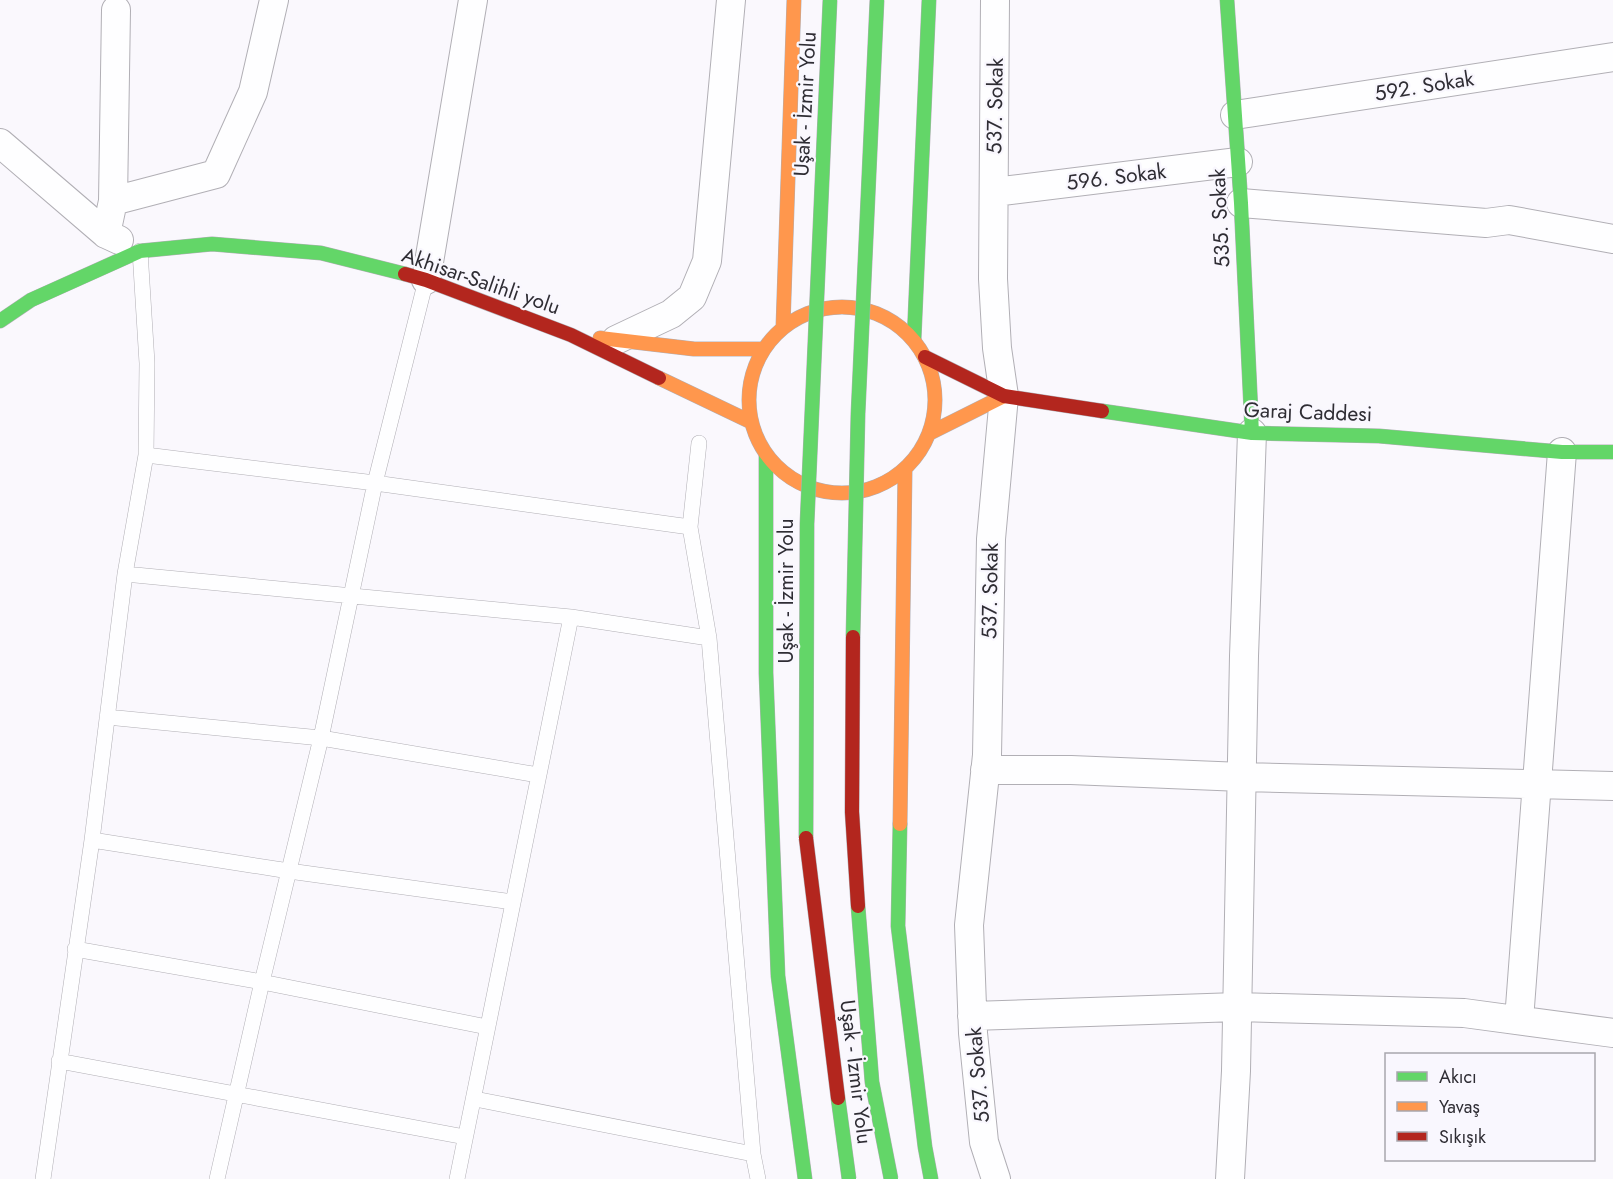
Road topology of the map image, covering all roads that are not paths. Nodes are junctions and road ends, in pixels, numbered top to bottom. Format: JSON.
{"nodes":[{"id":1,"x":274,"y":0,"type":"edge"},
{"id":2,"x":473,"y":0,"type":"edge"},
{"id":3,"x":731,"y":0,"type":"edge"},
{"id":4,"x":794,"y":0,"type":"edge"},
{"id":5,"x":830,"y":0,"type":"edge"},
{"id":6,"x":877,"y":0,"type":"edge"},
{"id":7,"x":928,"y":0,"type":"edge"},
{"id":8,"x":1227,"y":0,"type":"edge"},
{"id":9,"x":1000,"y":1,"type":"edge"},
{"id":10,"x":116,"y":10,"type":"dead end"},
{"id":11,"x":1613,"y":57,"type":"edge"},
{"id":12,"x":1235,"y":115,"type":"junction"},
{"id":13,"x":0,"y":143,"type":"edge"},
{"id":14,"x":1238,"y":162,"type":"junction"},
{"id":15,"x":994,"y":192,"type":"junction"},
{"id":16,"x":113,"y":201,"type":"junction"},
{"id":17,"x":1242,"y":203,"type":"junction"},
{"id":18,"x":106,"y":234,"type":"junction"},
{"id":19,"x":1613,"y":239,"type":"edge"},
{"id":20,"x":140,"y":251,"type":"junction"},
{"id":21,"x":426,"y":280,"type":"junction"},
{"id":22,"x":0,"y":321,"type":"edge"},
{"id":23,"x":783,"y":327,"type":"junction"},
{"id":24,"x":571,"y":335,"type":"junction"},
{"id":25,"x":616,"y":340,"type":"junction"},
{"id":26,"x":914,"y":340,"type":"junction"},
{"id":27,"x":763,"y":350,"type":"junction"},
{"id":28,"x":925,"y":357,"type":"junction"},
{"id":29,"x":1004,"y":396,"type":"junction"},
{"id":30,"x":751,"y":422,"type":"junction"},
{"id":31,"x":930,"y":433,"type":"junction"},
{"id":32,"x":1252,"y":433,"type":"junction"},
{"id":33,"x":699,"y":443,"type":"dead end"},
{"id":34,"x":1562,"y":452,"type":"junction"},
{"id":35,"x":1613,"y":452,"type":"edge"},
{"id":36,"x":146,"y":455,"type":"junction"},
{"id":37,"x":766,"y":456,"type":"junction"},
{"id":38,"x":905,"y":471,"type":"junction"},
{"id":39,"x":375,"y":483,"type":"junction"},
{"id":40,"x":690,"y":527,"type":"junction"},
{"id":41,"x":125,"y":574,"type":"junction"},
{"id":42,"x":351,"y":595,"type":"junction"},
{"id":43,"x":571,"y":616,"type":"junction"},
{"id":44,"x":709,"y":638,"type":"junction"},
{"id":45,"x":107,"y":717,"type":"junction"},
{"id":46,"x":321,"y":738,"type":"junction"},
{"id":47,"x":985,"y":770,"type":"junction"},
{"id":48,"x":538,"y":775,"type":"junction"},
{"id":49,"x":1242,"y":777,"type":"junction"},
{"id":50,"x":1539,"y":785,"type":"junction"},
{"id":51,"x":1613,"y":786,"type":"edge"},
{"id":52,"x":92,"y":840,"type":"junction"},
{"id":53,"x":289,"y":871,"type":"junction"},
{"id":54,"x":513,"y":902,"type":"junction"},
{"id":55,"x":75,"y":949,"type":"junction"},
{"id":56,"x":262,"y":982,"type":"junction"},
{"id":57,"x":1237,"y":1007,"type":"junction"},
{"id":58,"x":972,"y":1016,"type":"junction"},
{"id":59,"x":1520,"y":1020,"type":"junction"},
{"id":60,"x":487,"y":1027,"type":"junction"},
{"id":61,"x":1613,"y":1033,"type":"edge"},
{"id":62,"x":59,"y":1061,"type":"junction"},
{"id":63,"x":236,"y":1095,"type":"junction"},
{"id":64,"x":475,"y":1099,"type":"junction"},
{"id":65,"x":465,"y":1137,"type":"junction"},
{"id":66,"x":753,"y":1154,"type":"junction"},
{"id":67,"x":43,"y":1179,"type":"edge"},
{"id":68,"x":217,"y":1179,"type":"edge"},
{"id":69,"x":457,"y":1179,"type":"edge"},
{"id":70,"x":758,"y":1179,"type":"edge"},
{"id":71,"x":804,"y":1179,"type":"edge"},
{"id":72,"x":849,"y":1179,"type":"edge"},
{"id":73,"x":891,"y":1179,"type":"edge"},
{"id":74,"x":932,"y":1179,"type":"edge"},
{"id":75,"x":996,"y":1179,"type":"edge"},
{"id":76,"x":1230,"y":1179,"type":"edge"}],
"edges":[{"from":1,"to":16,"type":"street"},
{"from":2,"to":21,"type":"street"},
{"from":3,"to":25,"type":"street"},
{"from":4,"to":23,"type":"main road"},
{"from":5,"to":72,"type":"main road","name":"Uşak - İzmir Yolu","bridge":true},
{"from":6,"to":73,"type":"main road","name":"Uşak - İzmir Yolu","bridge":true},
{"from":7,"to":26,"type":"main road"},
{"from":8,"to":12,"type":"main road","name":"535. Sokak"},
{"from":9,"to":15,"type":"street","name":"537. Sokak"},
{"from":10,"to":16,"type":"street"},
{"from":11,"to":12,"type":"street","name":"592. Sokak"},
{"from":12,"to":14,"type":"main road","name":"535. Sokak"},
{"from":13,"to":18,"type":"street"},
{"from":14,"to":15,"type":"street","name":"596. Sokak"},
{"from":14,"to":17,"type":"main road","name":"535. Sokak"},
{"from":15,"to":29,"type":"street","name":"537. Sokak"},
{"from":16,"to":18,"type":"street"},
{"from":17,"to":19,"type":"street"},
{"from":17,"to":32,"type":"main road","name":"535. Sokak"},
{"from":18,"to":20,"type":"street"},
{"from":20,"to":21,"type":"main road","name":"Akhisar-Salihli yolu"},
{"from":20,"to":22,"type":"main road","name":"Akhisar-Salihli yolu"},
{"from":20,"to":36,"type":"lane"},
{"from":21,"to":24,"type":"main road","name":"Akhisar-Salihli yolu"},
{"from":21,"to":39,"type":"lane"},
{"from":23,"to":26,"type":"main road"},
{"from":23,"to":27,"type":"main road"},
{"from":24,"to":25,"type":"main road"},
{"from":24,"to":30,"type":"main road"},
{"from":25,"to":27,"type":"main road"},
{"from":26,"to":28,"type":"main road"},
{"from":27,"to":30,"type":"main road"},
{"from":28,"to":29,"type":"main road","name":"Garaj Caddesi"},
{"from":28,"to":31,"type":"main road"},
{"from":29,"to":31,"type":"main road"},
{"from":29,"to":32,"type":"main road","name":"Garaj Caddesi"},
{"from":29,"to":47,"type":"street","name":"537. Sokak"},
{"from":30,"to":37,"type":"main road"},
{"from":31,"to":38,"type":"main road"},
{"from":32,"to":34,"type":"main road","name":"Garaj Caddesi"},
{"from":32,"to":49,"type":"street"},
{"from":33,"to":40,"type":"lane"},
{"from":34,"to":35,"type":"main road","name":"Garaj Caddesi"},
{"from":34,"to":50,"type":"street"},
{"from":36,"to":39,"type":"lane"},
{"from":36,"to":41,"type":"lane"},
{"from":37,"to":38,"type":"main road"},
{"from":37,"to":71,"type":"main road"},
{"from":38,"to":74,"type":"main road"},
{"from":39,"to":40,"type":"lane"},
{"from":39,"to":42,"type":"lane"},
{"from":40,"to":44,"type":"lane"},
{"from":41,"to":42,"type":"lane"},
{"from":41,"to":45,"type":"lane"},
{"from":42,"to":43,"type":"lane"},
{"from":42,"to":46,"type":"lane"},
{"from":43,"to":44,"type":"lane"},
{"from":43,"to":48,"type":"lane"},
{"from":44,"to":66,"type":"lane"},
{"from":45,"to":46,"type":"lane"},
{"from":45,"to":52,"type":"lane"},
{"from":46,"to":48,"type":"lane"},
{"from":46,"to":53,"type":"lane"},
{"from":47,"to":49,"type":"street"},
{"from":47,"to":58,"type":"street","name":"537. Sokak"},
{"from":48,"to":54,"type":"lane"},
{"from":49,"to":50,"type":"street"},
{"from":49,"to":57,"type":"street"},
{"from":50,"to":51,"type":"street"},
{"from":50,"to":59,"type":"street"},
{"from":52,"to":53,"type":"lane"},
{"from":52,"to":55,"type":"lane"},
{"from":53,"to":54,"type":"lane"},
{"from":53,"to":56,"type":"lane"},
{"from":54,"to":60,"type":"lane"},
{"from":55,"to":56,"type":"lane"},
{"from":55,"to":62,"type":"lane"},
{"from":56,"to":60,"type":"lane"},
{"from":56,"to":63,"type":"lane"},
{"from":57,"to":58,"type":"street"},
{"from":57,"to":59,"type":"street"},
{"from":57,"to":76,"type":"street"},
{"from":58,"to":75,"type":"street","name":"537. Sokak"},
{"from":59,"to":61,"type":"street"},
{"from":60,"to":64,"type":"lane"},
{"from":62,"to":63,"type":"lane"},
{"from":62,"to":67,"type":"lane"},
{"from":63,"to":65,"type":"lane"},
{"from":63,"to":68,"type":"lane"},
{"from":64,"to":65,"type":"lane"},
{"from":64,"to":66,"type":"lane"},
{"from":65,"to":69,"type":"lane"},
{"from":66,"to":70,"type":"lane"}]}
